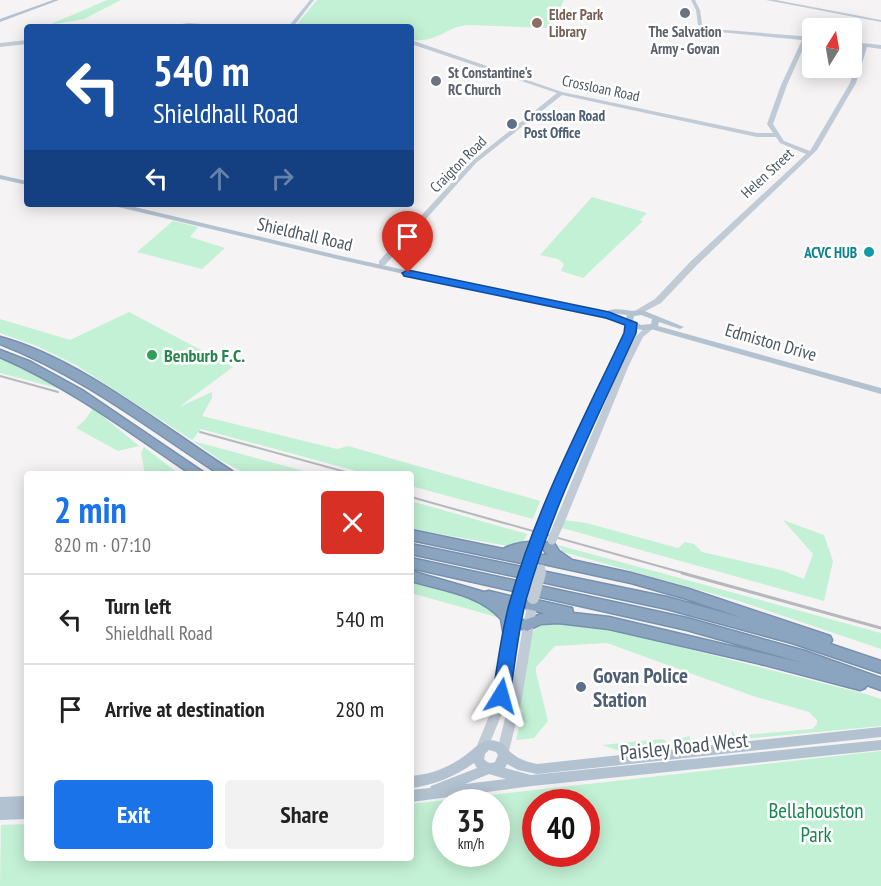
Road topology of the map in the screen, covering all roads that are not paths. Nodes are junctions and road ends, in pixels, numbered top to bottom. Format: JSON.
{"nodes":[{"id":1,"x":51,"y":0,"type":"edge"},
{"id":2,"x":57,"y":0,"type":"edge"},
{"id":3,"x":312,"y":0,"type":"edge"},
{"id":4,"x":768,"y":0,"type":"edge"},
{"id":5,"x":693,"y":1,"type":"edge"},
{"id":6,"x":0,"y":21,"type":"edge"},
{"id":7,"x":881,"y":21,"type":"edge"},
{"id":8,"x":292,"y":24,"type":"edge"},
{"id":9,"x":783,"y":36,"type":"junction"},
{"id":10,"x":802,"y":39,"type":"edge"},
{"id":11,"x":24,"y":42,"type":"edge"},
{"id":12,"x":414,"y":43,"type":"edge"},
{"id":13,"x":802,"y":44,"type":"edge"},
{"id":14,"x":0,"y":45,"type":"edge"},
{"id":15,"x":862,"y":45,"type":"edge"},
{"id":16,"x":865,"y":45,"type":"junction"},
{"id":17,"x":881,"y":47,"type":"edge"},
{"id":18,"x":801,"y":50,"type":"junction"},
{"id":19,"x":561,"y":93,"type":"junction"},
{"id":20,"x":776,"y":135,"type":"junction"},
{"id":21,"x":807,"y":156,"type":"junction"},
{"id":22,"x":0,"y":175,"type":"edge"},
{"id":23,"x":24,"y":180,"type":"edge"},
{"id":24,"x":127,"y":207,"type":"edge"},
{"id":25,"x":145,"y":207,"type":"edge"},
{"id":26,"x":382,"y":263,"type":"junction"},
{"id":27,"x":447,"y":279,"type":"junction"},
{"id":28,"x":532,"y":297,"type":"junction"},
{"id":29,"x":658,"y":301,"type":"junction"},
{"id":30,"x":636,"y":313,"type":"junction"},
{"id":31,"x":655,"y":317,"type":"junction"},
{"id":32,"x":630,"y":323,"type":"junction"},
{"id":33,"x":651,"y":327,"type":"junction"},
{"id":34,"x":0,"y":340,"type":"edge"},
{"id":35,"x":0,"y":353,"type":"edge"},
{"id":36,"x":769,"y":355,"type":"junction"},
{"id":37,"x":801,"y":365,"type":"junction"},
{"id":38,"x":881,"y":384,"type":"edge"},
{"id":39,"x":881,"y":391,"type":"edge"},
{"id":40,"x":126,"y":423,"type":"junction"},
{"id":41,"x":183,"y":471,"type":"edge"},
{"id":42,"x":196,"y":471,"type":"edge"},
{"id":43,"x":223,"y":471,"type":"edge"},
{"id":44,"x":414,"y":536,"type":"edge"},
{"id":45,"x":414,"y":550,"type":"edge"},
{"id":46,"x":540,"y":553,"type":"junction"},
{"id":47,"x":414,"y":565,"type":"edge"},
{"id":48,"x":414,"y":577,"type":"edge"},
{"id":49,"x":443,"y":585,"type":"junction"},
{"id":50,"x":526,"y":600,"type":"junction"},
{"id":51,"x":609,"y":623,"type":"junction"},
{"id":52,"x":527,"y":625,"type":"junction"},
{"id":53,"x":510,"y":638,"type":"junction"},
{"id":54,"x":881,"y":659,"type":"edge"},
{"id":55,"x":881,"y":667,"type":"edge"},
{"id":56,"x":881,"y":684,"type":"edge"},
{"id":57,"x":881,"y":690,"type":"edge"},
{"id":58,"x":881,"y":732,"type":"edge"},
{"id":59,"x":881,"y":745,"type":"edge"},
{"id":60,"x":480,"y":750,"type":"junction"},
{"id":61,"x":503,"y":753,"type":"junction"},
{"id":62,"x":490,"y":769,"type":"junction"},
{"id":63,"x":531,"y":781,"type":"junction"},
{"id":64,"x":414,"y":782,"type":"edge"},
{"id":65,"x":414,"y":794,"type":"edge"},
{"id":66,"x":414,"y":795,"type":"edge"},
{"id":67,"x":24,"y":802,"type":"edge"},
{"id":68,"x":0,"y":803,"type":"edge"},
{"id":69,"x":24,"y":813,"type":"edge"},
{"id":70,"x":0,"y":814,"type":"edge"}],
"edges":[{"from":1,"to":6,"type":"main road"},
{"from":2,"to":6,"type":"main road"},
{"from":3,"to":8,"type":"street"},
{"from":4,"to":7,"type":"street"},
{"from":5,"to":9,"type":"street"},
{"from":9,"to":10,"type":"street"},
{"from":9,"to":18,"type":"street"},
{"from":11,"to":14,"type":"street"},
{"from":12,"to":19,"type":"street","name":"Crossloan Road"},
{"from":13,"to":18,"type":"street"},
{"from":15,"to":16,"type":"street"},
{"from":16,"to":17,"type":"street"},
{"from":16,"to":21,"type":"street","name":"Helen Street"},
{"from":18,"to":20,"type":"street"},
{"from":19,"to":20,"type":"street","name":"Crossloan Road"},
{"from":19,"to":26,"type":"street","name":"Craigton Road"},
{"from":20,"to":21,"type":"street"},
{"from":21,"to":29,"type":"street","name":"Helen Street"},
{"from":22,"to":23,"type":"main road"},
{"from":24,"to":27,"type":"main road","name":"Shieldhall Road"},
{"from":25,"to":26,"type":"main road","name":"Shieldhall Road"},
{"from":26,"to":27,"type":"main road","name":"Shieldhall Road"},
{"from":27,"to":28,"type":"main road","name":"Shieldhall Road"},
{"from":28,"to":30,"type":"main road","name":"Shieldhall Road"},
{"from":28,"to":32,"type":"main road","name":"Shieldhall Road"},
{"from":29,"to":30,"type":"street","name":"Helen Street"},
{"from":29,"to":31,"type":"street"},
{"from":30,"to":31,"type":"main road","name":"Edmiston Drive"},
{"from":30,"to":32,"type":"main road"},
{"from":31,"to":33,"type":"main road"},
{"from":31,"to":36,"type":"main road","name":"Edmiston Drive"},
{"from":32,"to":33,"type":"main road","name":"Edmiston Drive"},
{"from":32,"to":46,"type":"street","bridge":true},
{"from":33,"to":36,"type":"main road","name":"Edmiston Drive"},
{"from":33,"to":46,"type":"street","bridge":true},
{"from":34,"to":43,"type":"highway"},
{"from":35,"to":40,"type":"highway"},
{"from":36,"to":37,"type":"main road","name":"Edmiston Drive"},
{"from":37,"to":38,"type":"main road","name":"Edmiston Drive"},
{"from":37,"to":39,"type":"main road","name":"Edmiston Drive"},
{"from":40,"to":41,"type":"highway"},
{"from":40,"to":42,"type":"highway"},
{"from":44,"to":46,"type":"highway"},
{"from":45,"to":55,"type":"highway"},
{"from":46,"to":50,"type":"street","bridge":true},
{"from":46,"to":54,"type":"highway"},
{"from":47,"to":56,"type":"highway"},
{"from":48,"to":49,"type":"highway"},
{"from":49,"to":50,"type":"highway"},
{"from":49,"to":53,"type":"highway"},
{"from":50,"to":51,"type":"highway"},
{"from":50,"to":52,"type":"street"},
{"from":50,"to":53,"type":"street"},
{"from":51,"to":52,"type":"highway"},
{"from":51,"to":57,"type":"highway"},
{"from":52,"to":61,"type":"street"},
{"from":53,"to":60,"type":"street"},
{"from":58,"to":61,"type":"main road","name":"Paisley Road West"},
{"from":59,"to":63,"type":"main road","name":"Paisley Road West"},
{"from":60,"to":61,"type":"main road","name":"Paisley Road West"},
{"from":60,"to":62,"type":"main road"},
{"from":60,"to":64,"type":"main road"},
{"from":61,"to":62,"type":"main road"},
{"from":62,"to":63,"type":"main road","name":"Paisley Road West"},
{"from":62,"to":65,"type":"main road"},
{"from":63,"to":66,"type":"main road"},
{"from":67,"to":68,"type":"main road"},
{"from":69,"to":70,"type":"main road"}]}
